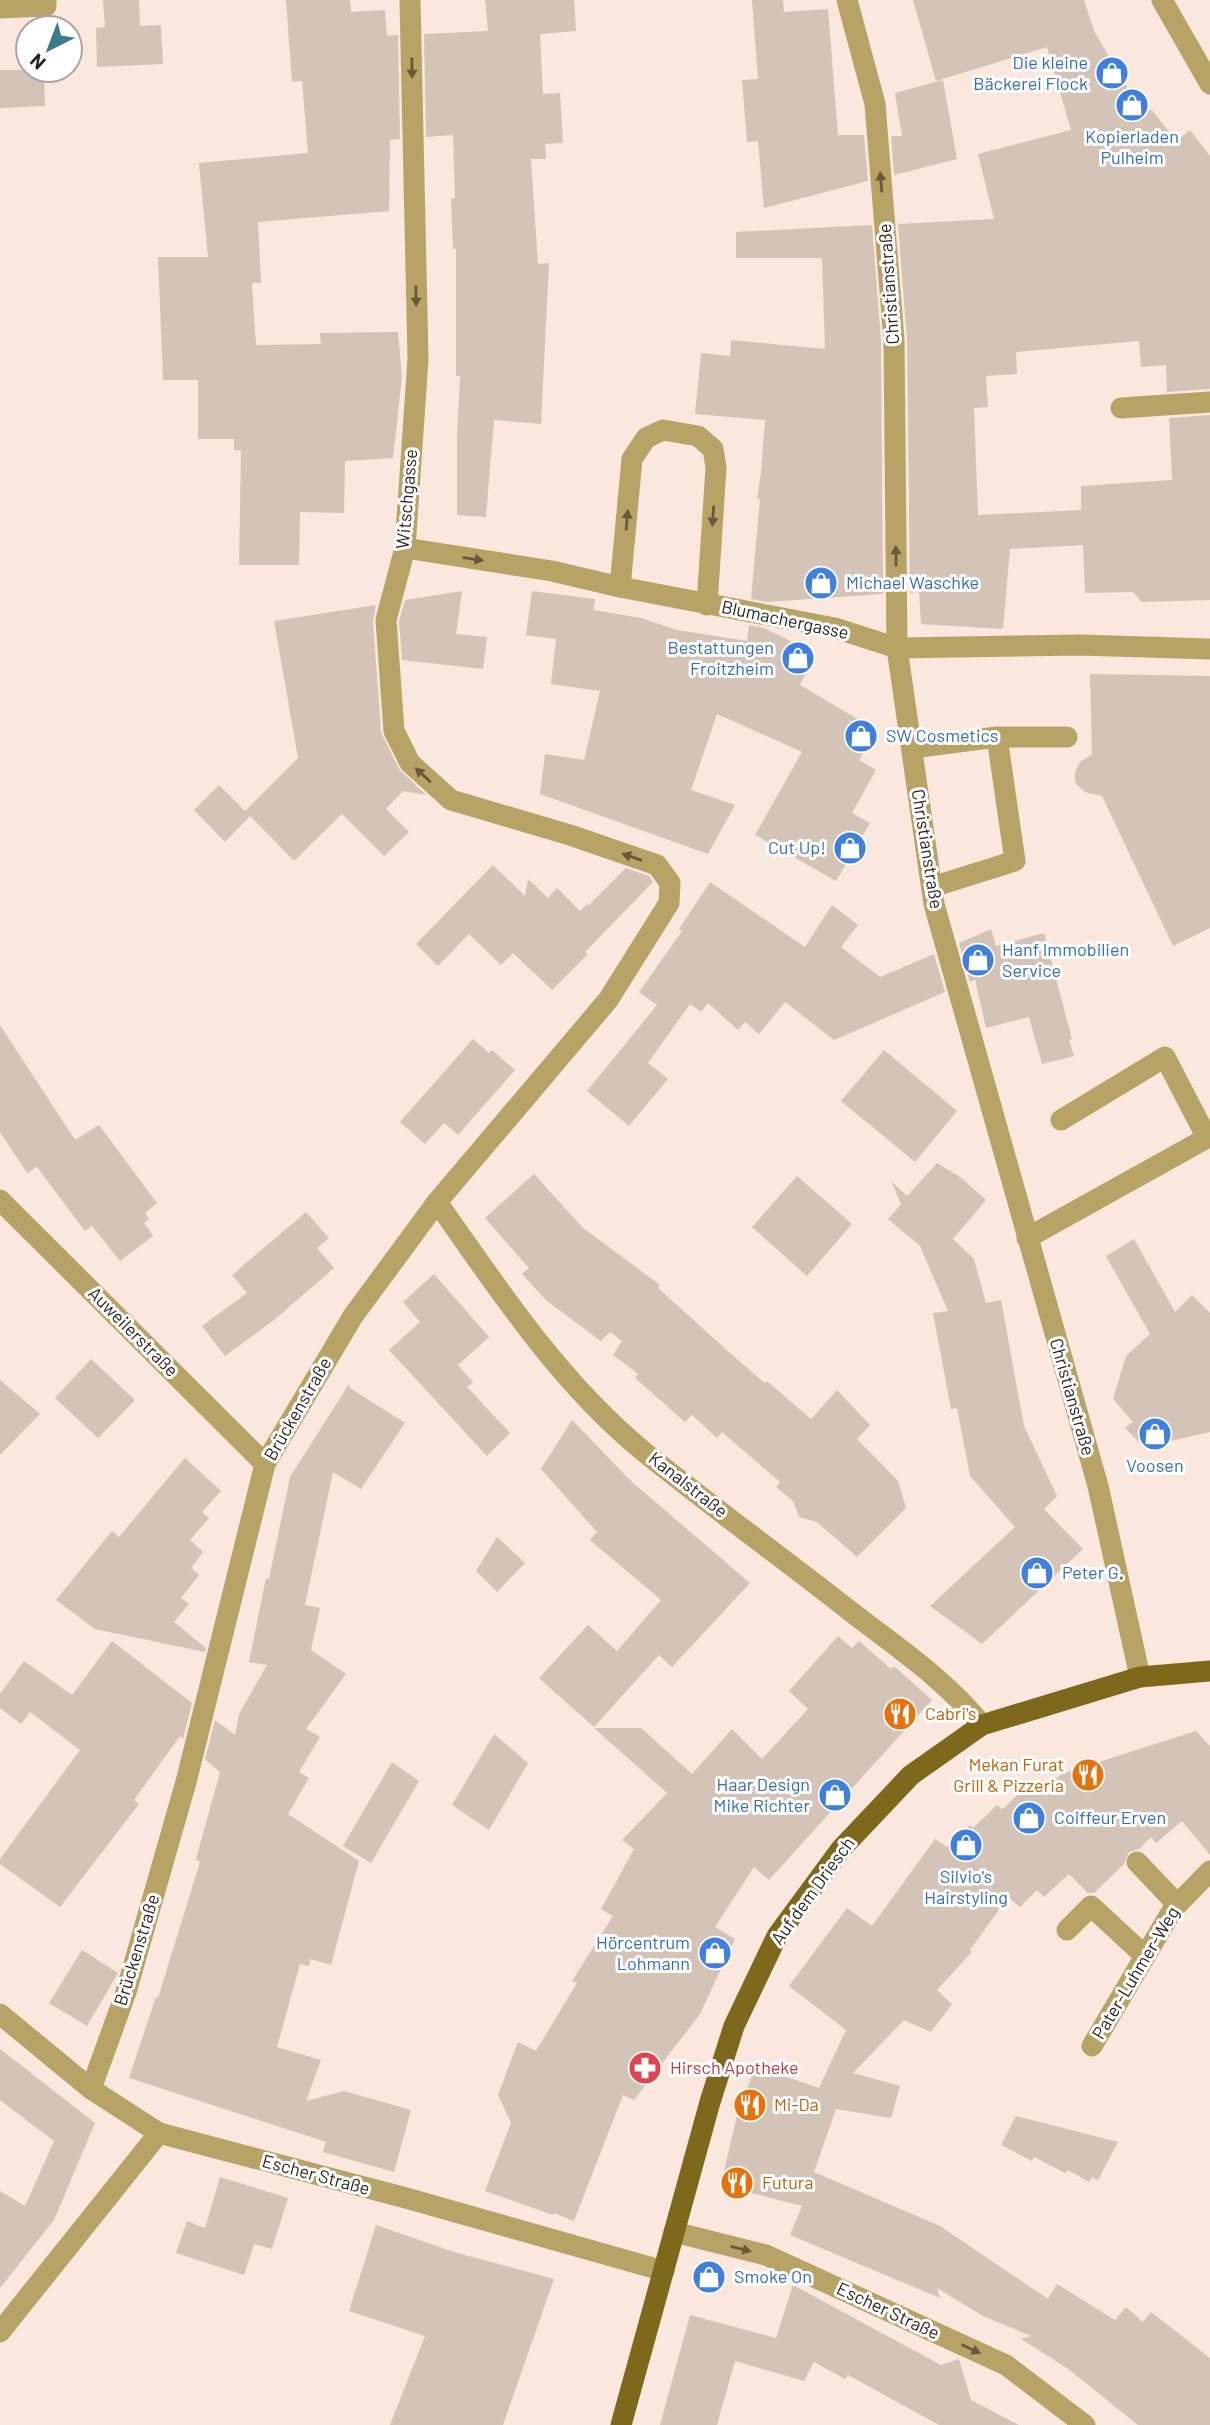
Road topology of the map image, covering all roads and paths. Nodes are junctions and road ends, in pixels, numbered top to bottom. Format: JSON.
{"nodes":[{"id":1,"x":46,"y":0,"type":"edge"},
{"id":2,"x":410,"y":0,"type":"edge"},
{"id":3,"x":847,"y":0,"type":"edge"},
{"id":4,"x":1162,"y":0,"type":"edge"},
{"id":5,"x":0,"y":8,"type":"edge"},
{"id":6,"x":1210,"y":84,"type":"edge"},
{"id":7,"x":1210,"y":402,"type":"edge"},
{"id":8,"x":1121,"y":408,"type":"dead end"},
{"id":9,"x":405,"y":548,"type":"junction"},
{"id":10,"x":620,"y":587,"type":"junction"},
{"id":11,"x":707,"y":605,"type":"junction"},
{"id":12,"x":897,"y":649,"type":"junction"},
{"id":13,"x":1210,"y":649,"type":"edge"},
{"id":14,"x":997,"y":737,"type":"junction"},
{"id":15,"x":1068,"y":737,"type":"dead end"},
{"id":16,"x":912,"y":748,"type":"junction"},
{"id":17,"x":932,"y":887,"type":"junction"},
{"id":18,"x":669,"y":903,"type":"joint"},
{"id":19,"x":1061,"y":1120,"type":"dead end"},
{"id":20,"x":1209,"y":1138,"type":"edge"},
{"id":21,"x":0,"y":1200,"type":"edge"},
{"id":22,"x":437,"y":1202,"type":"junction"},
{"id":23,"x":1027,"y":1238,"type":"junction"},
{"id":24,"x":265,"y":1464,"type":"junction"},
{"id":25,"x":1210,"y":1671,"type":"edge"},
{"id":26,"x":1140,"y":1677,"type":"junction"},
{"id":27,"x":982,"y":1725,"type":"junction"},
{"id":28,"x":1138,"y":1862,"type":"dead end"},
{"id":29,"x":1210,"y":1871,"type":"edge"},
{"id":30,"x":1177,"y":1904,"type":"junction"},
{"id":31,"x":1067,"y":1930,"type":"dead end"},
{"id":32,"x":1145,"y":1956,"type":"junction"},
{"id":33,"x":0,"y":2014,"type":"edge"},
{"id":34,"x":1092,"y":2046,"type":"dead end"},
{"id":35,"x":92,"y":2089,"type":"junction"},
{"id":36,"x":159,"y":2133,"type":"junction"},
{"id":37,"x":674,"y":2232,"type":"junction"},
{"id":38,"x":664,"y":2271,"type":"junction"},
{"id":39,"x":0,"y":2332,"type":"edge"},
{"id":40,"x":621,"y":2425,"type":"edge"},
{"id":41,"x":1085,"y":2425,"type":"edge"}],
"edges":[{"from":1,"to":5,"type":"street"},
{"from":2,"to":9,"type":"street","name":"Witschgasse","one_way":true},
{"from":12,"to":3,"type":"street","name":"Christianstraße","one_way":true},
{"from":4,"to":6,"type":"street"},
{"from":7,"to":8,"type":"street"},
{"from":9,"to":10,"type":"street","name":"Blumachergasse","one_way":true},
{"from":18,"to":9,"type":"street","name":"Witschgasse","one_way":true},
{"from":10,"to":11,"type":"street","name":"Blumachergasse"},
{"from":10,"to":11,"type":"street","one_way":true},
{"from":11,"to":12,"type":"street","name":"Blumachergasse"},
{"from":12,"to":13,"type":"street","name":"Blumachergasse"},
{"from":12,"to":16,"type":"street","name":"Christianstraße"},
{"from":14,"to":15,"type":"street"},
{"from":14,"to":16,"type":"street"},
{"from":14,"to":17,"type":"street"},
{"from":16,"to":17,"type":"street","name":"Christianstraße"},
{"from":17,"to":23,"type":"street","name":"Christianstraße"},
{"from":18,"to":22,"type":"street","name":"Brückenstraße"},
{"from":19,"to":20,"type":"street"},
{"from":20,"to":23,"type":"street"},
{"from":21,"to":24,"type":"street","name":"Auweilerstraße"},
{"from":22,"to":24,"type":"street","name":"Brückenstraße"},
{"from":22,"to":27,"type":"street","name":"Kanalstraße"},
{"from":23,"to":26,"type":"street","name":"Christianstraße"},
{"from":24,"to":35,"type":"street","name":"Brückenstraße"},
{"from":25,"to":26,"type":"main road","name":"Auf dem Driesch"},
{"from":26,"to":27,"type":"main road","name":"Auf dem Driesch"},
{"from":27,"to":37,"type":"main road","name":"Auf dem Driesch"},
{"from":28,"to":30,"type":"street"},
{"from":29,"to":30,"type":"street","name":"Pater-Luhmer-Weg"},
{"from":30,"to":32,"type":"street","name":"Pater-Luhmer-Weg"},
{"from":31,"to":32,"type":"street"},
{"from":32,"to":34,"type":"street","name":"Pater-Luhmer-Weg"},
{"from":33,"to":35,"type":"street","name":"Escher Straße"},
{"from":35,"to":36,"type":"street","name":"Escher Straße"},
{"from":36,"to":38,"type":"street","name":"Escher Straße"},
{"from":36,"to":39,"type":"street"},
{"from":37,"to":38,"type":"main road","name":"Auf dem Driesch"},
{"from":37,"to":41,"type":"street","name":"Escher Straße","one_way":true},
{"from":38,"to":40,"type":"main road","name":"Auf dem Driesch"}]}
